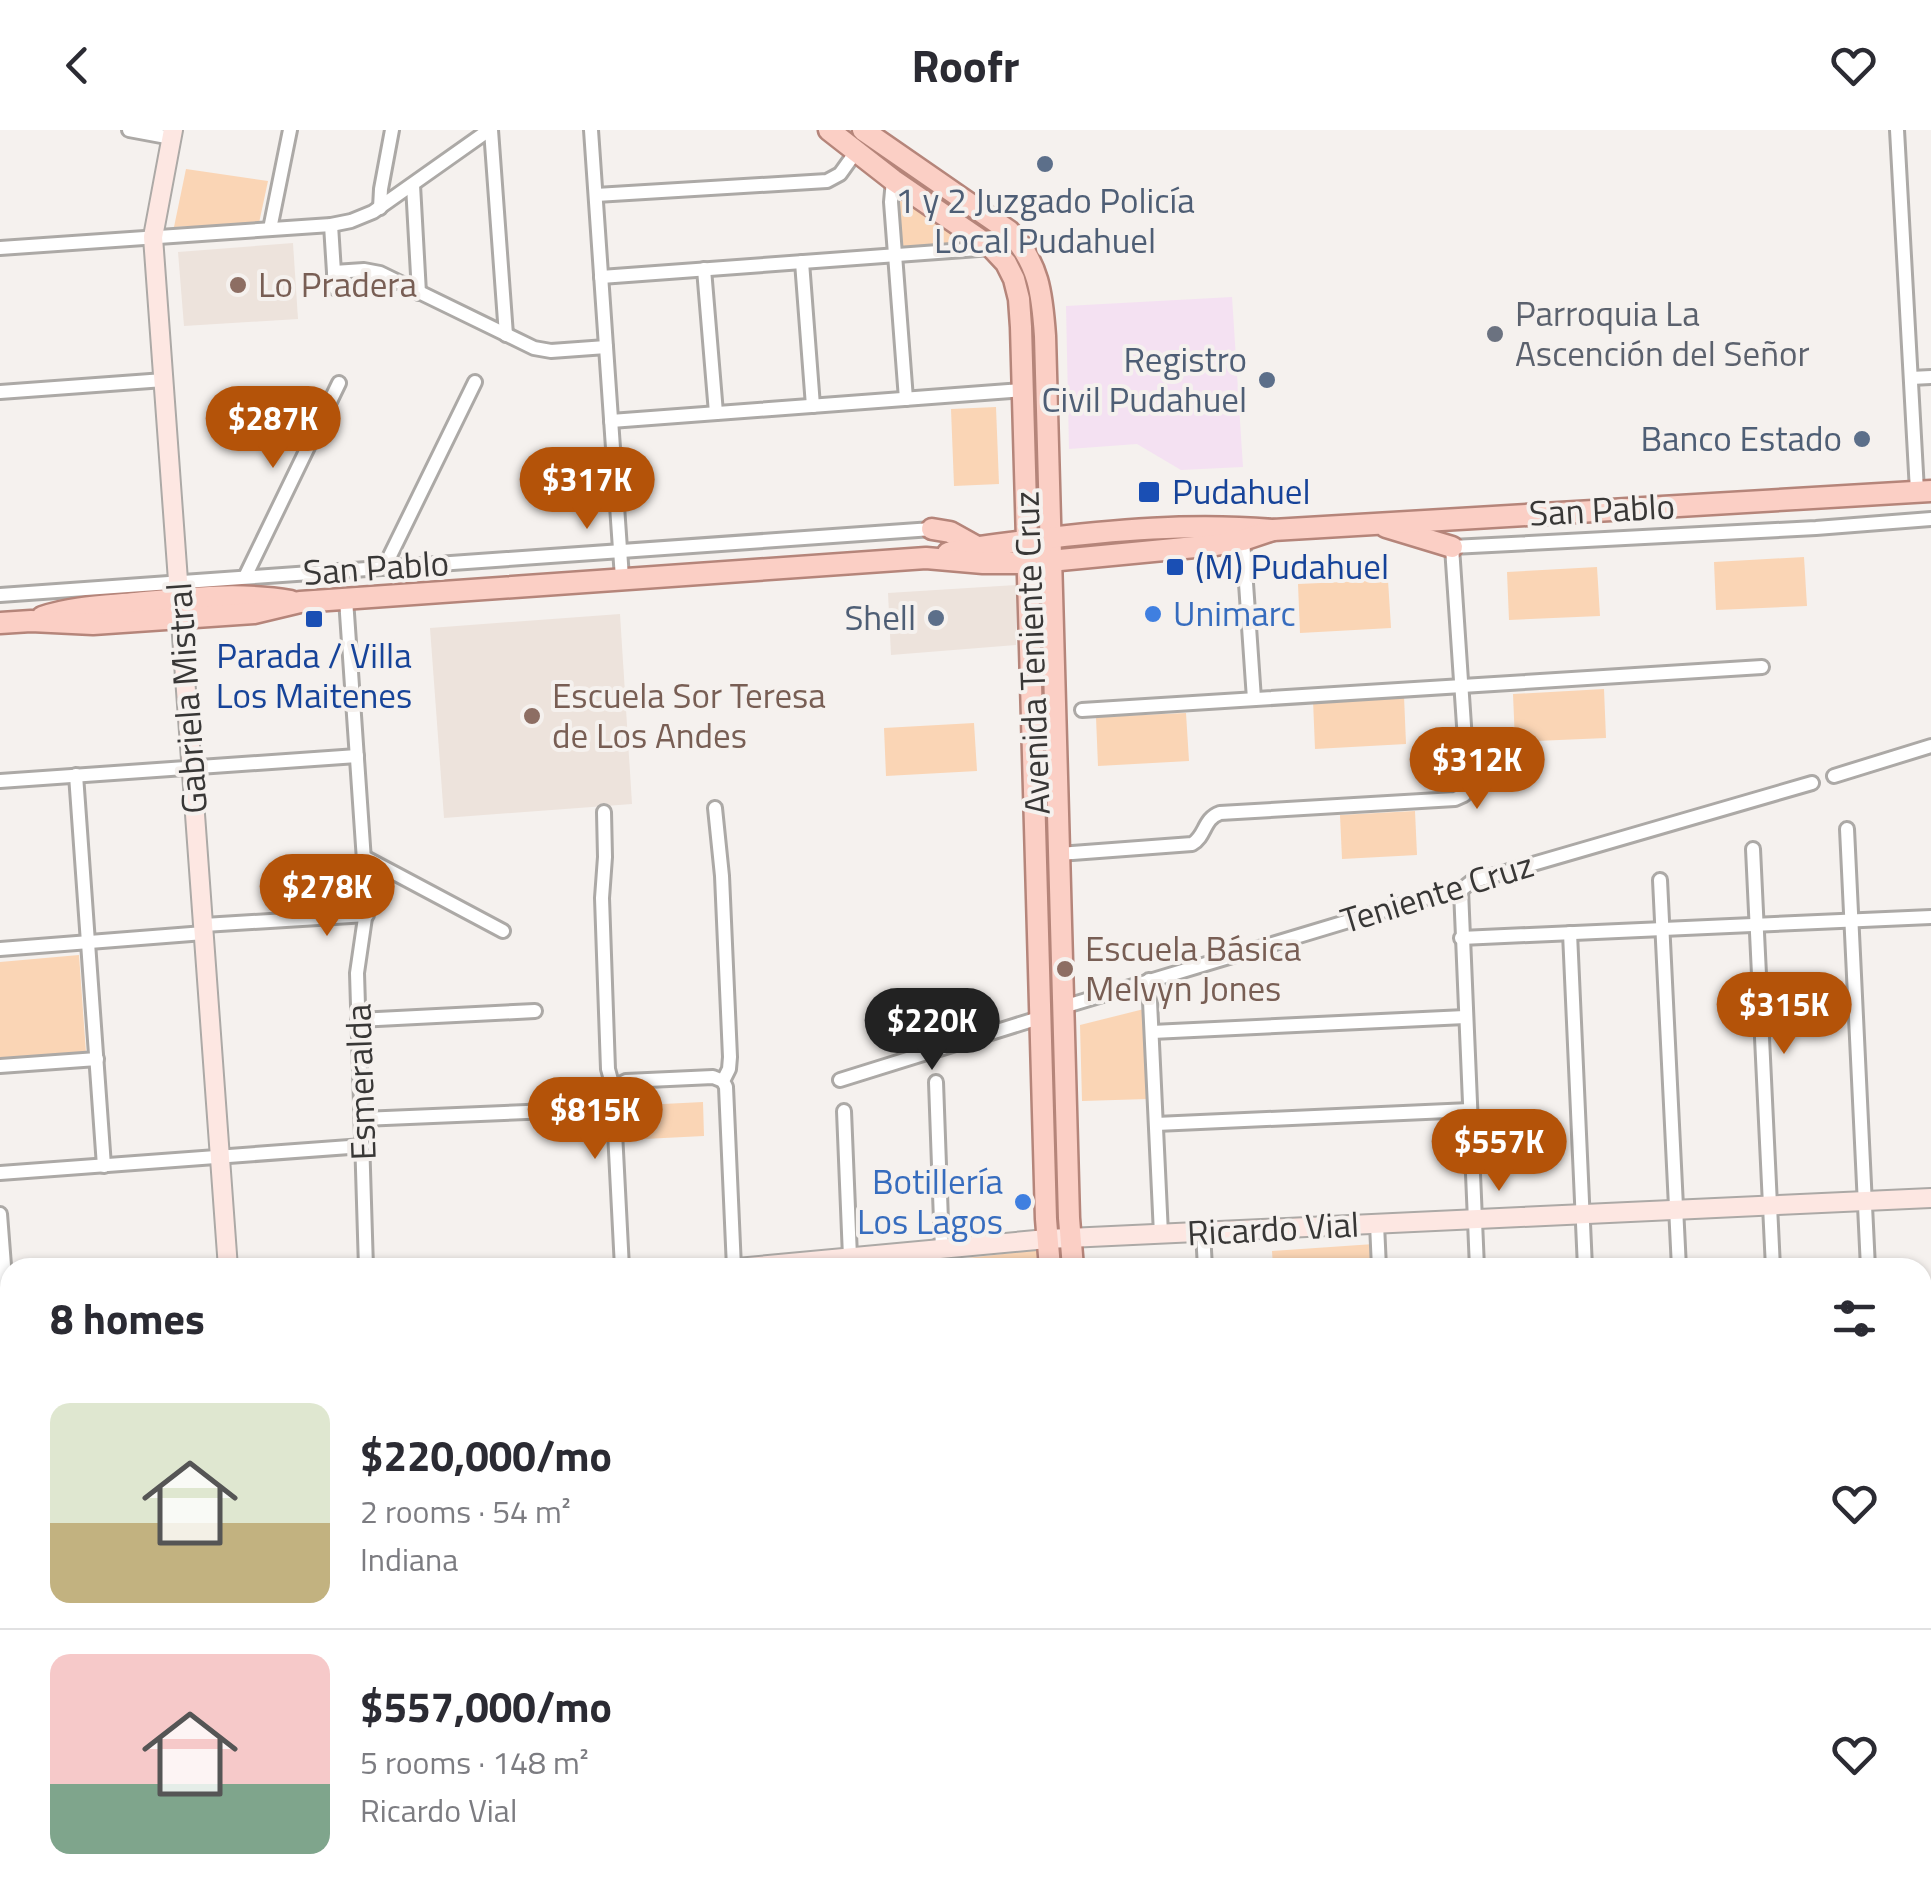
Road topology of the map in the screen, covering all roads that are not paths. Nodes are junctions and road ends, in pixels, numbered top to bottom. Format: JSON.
{"nodes":[{"id":1,"x":129,"y":130,"type":"edge"},
{"id":2,"x":290,"y":130,"type":"edge"},
{"id":3,"x":392,"y":130,"type":"edge"},
{"id":4,"x":490,"y":130,"type":"edge"},
{"id":5,"x":591,"y":130,"type":"edge"},
{"id":6,"x":829,"y":130,"type":"edge"},
{"id":7,"x":863,"y":130,"type":"edge"},
{"id":8,"x":1898,"y":130,"type":"edge"},
{"id":9,"x":172,"y":134,"type":"edge"},
{"id":10,"x":855,"y":153,"type":"junction"},
{"id":11,"x":893,"y":180,"type":"junction"},
{"id":12,"x":413,"y":185,"type":"junction"},
{"id":13,"x":596,"y":195,"type":"junction"},
{"id":14,"x":970,"y":204,"type":"junction"},
{"id":15,"x":380,"y":208,"type":"junction"},
{"id":16,"x":958,"y":223,"type":"junction"},
{"id":17,"x":331,"y":225,"type":"junction"},
{"id":18,"x":270,"y":229,"type":"junction"},
{"id":19,"x":153,"y":238,"type":"junction"},
{"id":20,"x":0,"y":248,"type":"edge"},
{"id":21,"x":992,"y":248,"type":"junction"},
{"id":22,"x":895,"y":254,"type":"junction"},
{"id":23,"x":802,"y":262,"type":"junction"},
{"id":24,"x":704,"y":269,"type":"junction"},
{"id":25,"x":334,"y":272,"type":"junction"},
{"id":26,"x":601,"y":277,"type":"junction"},
{"id":27,"x":335,"y":288,"type":"dead end"},
{"id":28,"x":419,"y":293,"type":"junction"},
{"id":29,"x":506,"y":335,"type":"junction"},
{"id":30,"x":606,"y":347,"type":"junction"},
{"id":31,"x":1931,"y":377,"type":"edge"},
{"id":32,"x":1911,"y":378,"type":"junction"},
{"id":33,"x":164,"y":380,"type":"junction"},
{"id":34,"x":475,"y":382,"type":"dead end"},
{"id":35,"x":339,"y":383,"type":"dead end"},
{"id":36,"x":1024,"y":390,"type":"junction"},
{"id":37,"x":0,"y":392,"type":"edge"},
{"id":38,"x":906,"y":399,"type":"junction"},
{"id":39,"x":813,"y":406,"type":"junction"},
{"id":40,"x":716,"y":413,"type":"junction"},
{"id":41,"x":611,"y":421,"type":"junction"},
{"id":42,"x":1931,"y":461,"type":"edge"},
{"id":43,"x":1916,"y":462,"type":"junction"},
{"id":44,"x":1924,"y":491,"type":"edge"},
{"id":45,"x":1931,"y":519,"type":"edge"},
{"id":46,"x":1374,"y":524,"type":"junction"},
{"id":47,"x":932,"y":529,"type":"joint"},
{"id":48,"x":1274,"y":530,"type":"junction"},
{"id":49,"x":1051,"y":538,"type":"junction"},
{"id":50,"x":1028,"y":540,"type":"junction"},
{"id":51,"x":1243,"y":540,"type":"junction"},
{"id":52,"x":977,"y":547,"type":"junction"},
{"id":53,"x":1452,"y":547,"type":"junction"},
{"id":54,"x":620,"y":551,"type":"junction"},
{"id":55,"x":926,"y":558,"type":"junction"},
{"id":56,"x":1052,"y":562,"type":"junction"},
{"id":57,"x":1029,"y":563,"type":"junction"},
{"id":58,"x":384,"y":568,"type":"junction"},
{"id":59,"x":245,"y":577,"type":"junction"},
{"id":60,"x":622,"y":578,"type":"junction"},
{"id":61,"x":0,"y":595,"type":"edge"},
{"id":62,"x":346,"y":599,"type":"junction"},
{"id":63,"x":180,"y":600,"type":"junction"},
{"id":64,"x":0,"y":624,"type":"edge"},
{"id":65,"x":1762,"y":668,"type":"dead end"},
{"id":66,"x":1461,"y":686,"type":"junction"},
{"id":67,"x":1254,"y":699,"type":"junction"},
{"id":68,"x":1082,"y":710,"type":"dead end"},
{"id":69,"x":1931,"y":746,"type":"edge"},
{"id":70,"x":357,"y":756,"type":"junction"},
{"id":71,"x":193,"y":768,"type":"junction"},
{"id":72,"x":76,"y":776,"type":"junction"},
{"id":73,"x":1834,"y":776,"type":"dead end"},
{"id":74,"x":0,"y":781,"type":"edge"},
{"id":75,"x":1812,"y":783,"type":"dead end"},
{"id":76,"x":714,"y":808,"type":"dead end"},
{"id":77,"x":604,"y":812,"type":"dead end"},
{"id":78,"x":1848,"y":829,"type":"dead end"},
{"id":79,"x":1753,"y":848,"type":"dead end"},
{"id":80,"x":1059,"y":854,"type":"junction"},
{"id":81,"x":364,"y":857,"type":"junction"},
{"id":82,"x":1660,"y":880,"type":"dead end"},
{"id":83,"x":1461,"y":890,"type":"junction"},
{"id":84,"x":1050,"y":912,"type":"junction"},
{"id":85,"x":367,"y":915,"type":"junction"},
{"id":86,"x":1931,"y":917,"type":"edge"},
{"id":87,"x":1852,"y":921,"type":"junction"},
{"id":88,"x":1756,"y":925,"type":"junction"},
{"id":89,"x":204,"y":929,"type":"junction"},
{"id":90,"x":1662,"y":929,"type":"junction"},
{"id":91,"x":503,"y":932,"type":"dead end"},
{"id":92,"x":1570,"y":933,"type":"junction"},
{"id":93,"x":1462,"y":938,"type":"junction"},
{"id":94,"x":88,"y":942,"type":"junction"},
{"id":95,"x":0,"y":949,"type":"edge"},
{"id":96,"x":1149,"y":980,"type":"junction"},
{"id":97,"x":1063,"y":1007,"type":"junction"},
{"id":98,"x":535,"y":1011,"type":"dead end"},
{"id":99,"x":1042,"y":1017,"type":"junction"},
{"id":100,"x":1465,"y":1017,"type":"junction"},
{"id":101,"x":358,"y":1020,"type":"junction"},
{"id":102,"x":1152,"y":1032,"type":"junction"},
{"id":103,"x":97,"y":1059,"type":"junction"},
{"id":104,"x":0,"y":1066,"type":"edge"},
{"id":105,"x":840,"y":1080,"type":"dead end"},
{"id":106,"x":723,"y":1081,"type":"junction"},
{"id":107,"x":936,"y":1082,"type":"dead end"},
{"id":108,"x":616,"y":1086,"type":"junction"},
{"id":109,"x":1470,"y":1110,"type":"junction"},
{"id":110,"x":550,"y":1111,"type":"dead end"},
{"id":111,"x":844,"y":1111,"type":"dead end"},
{"id":112,"x":362,"y":1119,"type":"junction"},
{"id":113,"x":1156,"y":1124,"type":"junction"},
{"id":114,"x":363,"y":1146,"type":"junction"},
{"id":115,"x":220,"y":1156,"type":"junction"},
{"id":116,"x":104,"y":1166,"type":"junction"},
{"id":117,"x":0,"y":1174,"type":"edge"},
{"id":118,"x":1931,"y":1198,"type":"edge"},
{"id":119,"x":1865,"y":1201,"type":"junction"},
{"id":120,"x":1770,"y":1205,"type":"junction"},
{"id":121,"x":1676,"y":1210,"type":"junction"},
{"id":122,"x":0,"y":1214,"type":"edge"},
{"id":123,"x":1583,"y":1214,"type":"junction"},
{"id":124,"x":1475,"y":1219,"type":"junction"},
{"id":125,"x":1377,"y":1224,"type":"junction"},
{"id":126,"x":1203,"y":1232,"type":"junction"},
{"id":127,"x":1161,"y":1234,"type":"junction"},
{"id":128,"x":1070,"y":1238,"type":"junction"},
{"id":129,"x":1048,"y":1239,"type":"junction"},
{"id":130,"x":942,"y":1249,"type":"junction"},
{"id":131,"x":850,"y":1257,"type":"junction"},
{"id":132,"x":4,"y":1258,"type":"edge"},
{"id":133,"x":227,"y":1258,"type":"edge"},
{"id":134,"x":366,"y":1258,"type":"edge"},
{"id":135,"x":621,"y":1258,"type":"edge"},
{"id":136,"x":735,"y":1258,"type":"edge"},
{"id":137,"x":840,"y":1258,"type":"edge"},
{"id":138,"x":863,"y":1258,"type":"edge"},
{"id":139,"x":898,"y":1258,"type":"edge"},
{"id":140,"x":1049,"y":1258,"type":"edge"},
{"id":141,"x":1072,"y":1258,"type":"edge"},
{"id":142,"x":1204,"y":1258,"type":"edge"},
{"id":143,"x":1379,"y":1258,"type":"edge"},
{"id":144,"x":1477,"y":1258,"type":"edge"},
{"id":145,"x":1585,"y":1258,"type":"edge"},
{"id":146,"x":1678,"y":1258,"type":"edge"},
{"id":147,"x":1773,"y":1258,"type":"edge"},
{"id":148,"x":1868,"y":1258,"type":"edge"}],
"edges":[{"from":1,"to":9,"type":"street"},
{"from":2,"to":18,"type":"street"},
{"from":3,"to":15,"type":"street"},
{"from":4,"to":12,"type":"street"},
{"from":4,"to":29,"type":"street"},
{"from":5,"to":13,"type":"street"},
{"from":6,"to":10,"type":"main road","name":"Avenida Teniente Cruz"},
{"from":7,"to":14,"type":"main road","name":"Avenida Teniente Cruz"},
{"from":8,"to":32,"type":"street"},
{"from":9,"to":19,"type":"street","name":"Gabriela Mistral"},
{"from":10,"to":11,"type":"main road","name":"Avenida Teniente Cruz"},
{"from":10,"to":13,"type":"street"},
{"from":11,"to":16,"type":"main road","name":"Avenida Teniente Cruz"},
{"from":11,"to":22,"type":"street"},
{"from":12,"to":15,"type":"street"},
{"from":12,"to":28,"type":"street"},
{"from":13,"to":26,"type":"street"},
{"from":14,"to":16,"type":"main road"},
{"from":14,"to":49,"type":"main road","name":"Avenida Teniente Cruz"},
{"from":15,"to":17,"type":"street"},
{"from":16,"to":21,"type":"main road","name":"Avenida Teniente Cruz"},
{"from":17,"to":18,"type":"street"},
{"from":17,"to":25,"type":"street"},
{"from":18,"to":19,"type":"street"},
{"from":19,"to":20,"type":"street"},
{"from":19,"to":33,"type":"street","name":"Gabriela Mistral"},
{"from":21,"to":22,"type":"street"},
{"from":21,"to":36,"type":"main road","name":"Avenida Teniente Cruz"},
{"from":22,"to":23,"type":"street"},
{"from":22,"to":38,"type":"street"},
{"from":23,"to":24,"type":"street"},
{"from":23,"to":39,"type":"street"},
{"from":24,"to":26,"type":"street"},
{"from":24,"to":40,"type":"street"},
{"from":25,"to":27,"type":"street"},
{"from":25,"to":28,"type":"street"},
{"from":26,"to":30,"type":"street"},
{"from":28,"to":29,"type":"street"},
{"from":29,"to":30,"type":"street"},
{"from":30,"to":41,"type":"street"},
{"from":31,"to":32,"type":"street"},
{"from":32,"to":43,"type":"street"},
{"from":33,"to":37,"type":"street"},
{"from":33,"to":63,"type":"street","name":"Gabriela Mistral"},
{"from":34,"to":58,"type":"street"},
{"from":35,"to":59,"type":"street"},
{"from":36,"to":38,"type":"street"},
{"from":36,"to":50,"type":"main road","name":"Avenida Teniente Cruz"},
{"from":38,"to":39,"type":"street"},
{"from":39,"to":40,"type":"street"},
{"from":40,"to":41,"type":"street"},
{"from":41,"to":54,"type":"street"},
{"from":42,"to":43,"type":"street"},
{"from":43,"to":44,"type":"street"},
{"from":44,"to":46,"type":"main road","name":"San Pablo"},
{"from":45,"to":53,"type":"street","name":"San Pablo"},
{"from":46,"to":48,"type":"main road","name":"San Pablo"},
{"from":46,"to":53,"type":"main road"},
{"from":47,"to":52,"type":"main road"},
{"from":47,"to":54,"type":"street","name":"San Pablo"},
{"from":48,"to":49,"type":"main road","name":"San Pablo"},
{"from":48,"to":51,"type":"main road","name":"San Pablo"},
{"from":49,"to":50,"type":"main road","name":"San Pablo"},
{"from":49,"to":56,"type":"main road","name":"Avenida Teniente Cruz"},
{"from":50,"to":52,"type":"main road","name":"San Pablo"},
{"from":50,"to":57,"type":"main road","name":"Avenida Teniente Cruz"},
{"from":51,"to":56,"type":"main road","name":"San Pablo"},
{"from":51,"to":67,"type":"street"},
{"from":52,"to":55,"type":"main road","name":"San Pablo"},
{"from":53,"to":66,"type":"street"},
{"from":54,"to":58,"type":"street","name":"San Pablo"},
{"from":54,"to":60,"type":"street"},
{"from":55,"to":57,"type":"main road","name":"San Pablo"},
{"from":55,"to":60,"type":"main road","name":"San Pablo"},
{"from":56,"to":57,"type":"main road","name":"San Pablo"},
{"from":56,"to":80,"type":"main road","name":"Avenida Teniente Cruz"},
{"from":57,"to":84,"type":"main road","name":"Avenida Teniente Cruz"},
{"from":58,"to":59,"type":"street","name":"San Pablo"},
{"from":59,"to":63,"type":"street","name":"San Pablo"},
{"from":60,"to":62,"type":"main road","name":"San Pablo"},
{"from":61,"to":63,"type":"street","name":"San Pablo"},
{"from":62,"to":63,"type":"main road","name":"San Pablo"},
{"from":62,"to":70,"type":"street","name":"Esmeralda"},
{"from":63,"to":64,"type":"main road","name":"San Pablo"},
{"from":63,"to":71,"type":"street","name":"Gabriela Mistral"},
{"from":65,"to":66,"type":"street"},
{"from":66,"to":67,"type":"street"},
{"from":66,"to":80,"type":"street"},
{"from":67,"to":68,"type":"street"},
{"from":69,"to":73,"type":"street"},
{"from":70,"to":71,"type":"street"},
{"from":70,"to":81,"type":"street","name":"Esmeralda"},
{"from":71,"to":72,"type":"street"},
{"from":71,"to":89,"type":"street","name":"Gabriela Mistral"},
{"from":72,"to":74,"type":"street"},
{"from":72,"to":94,"type":"street"},
{"from":75,"to":83,"type":"street","name":"Teniente Cruz"},
{"from":76,"to":106,"type":"street"},
{"from":77,"to":108,"type":"street"},
{"from":78,"to":87,"type":"street"},
{"from":79,"to":88,"type":"street"},
{"from":80,"to":84,"type":"main road","name":"Avenida Teniente Cruz"},
{"from":81,"to":85,"type":"street","name":"Esmeralda"},
{"from":81,"to":91,"type":"street"},
{"from":82,"to":90,"type":"street"},
{"from":83,"to":93,"type":"street"},
{"from":83,"to":96,"type":"street","name":"Teniente Cruz"},
{"from":84,"to":97,"type":"main road","name":"Avenida Teniente Cruz"},
{"from":84,"to":99,"type":"main road","name":"Avenida Teniente Cruz"},
{"from":85,"to":89,"type":"street"},
{"from":85,"to":101,"type":"street","name":"Esmeralda"},
{"from":86,"to":87,"type":"street"},
{"from":87,"to":88,"type":"street"},
{"from":87,"to":119,"type":"street"},
{"from":88,"to":90,"type":"street"},
{"from":88,"to":120,"type":"street"},
{"from":89,"to":94,"type":"street"},
{"from":89,"to":115,"type":"street","name":"Gabriela Mistral"},
{"from":90,"to":92,"type":"street"},
{"from":90,"to":121,"type":"street"},
{"from":92,"to":93,"type":"street"},
{"from":92,"to":123,"type":"street"},
{"from":93,"to":100,"type":"street"},
{"from":94,"to":95,"type":"street"},
{"from":94,"to":103,"type":"street"},
{"from":96,"to":97,"type":"street","name":"Teniente Cruz"},
{"from":96,"to":102,"type":"street"},
{"from":97,"to":128,"type":"main road","name":"Avenida Teniente Cruz"},
{"from":98,"to":101,"type":"street"},
{"from":99,"to":105,"type":"street"},
{"from":99,"to":129,"type":"main road","name":"Avenida Teniente Cruz"},
{"from":100,"to":102,"type":"street"},
{"from":100,"to":109,"type":"street"},
{"from":101,"to":112,"type":"street","name":"Esmeralda"},
{"from":102,"to":113,"type":"street"},
{"from":103,"to":104,"type":"street"},
{"from":103,"to":116,"type":"street"},
{"from":106,"to":108,"type":"street"},
{"from":106,"to":136,"type":"street"},
{"from":107,"to":130,"type":"street"},
{"from":108,"to":135,"type":"street"},
{"from":109,"to":113,"type":"street"},
{"from":109,"to":124,"type":"street"},
{"from":110,"to":112,"type":"street"},
{"from":111,"to":131,"type":"street"},
{"from":112,"to":114,"type":"street","name":"Esmeralda"},
{"from":113,"to":127,"type":"street"},
{"from":114,"to":115,"type":"street"},
{"from":114,"to":134,"type":"street","name":"Esmeralda"},
{"from":115,"to":116,"type":"street"},
{"from":115,"to":133,"type":"street","name":"Gabriela Mistral"},
{"from":116,"to":117,"type":"street"},
{"from":118,"to":119,"type":"street","name":"Ricardo Vial"},
{"from":119,"to":120,"type":"street","name":"Ricardo Vial"},
{"from":119,"to":148,"type":"street"},
{"from":120,"to":121,"type":"street","name":"Ricardo Vial"},
{"from":120,"to":147,"type":"street"},
{"from":121,"to":123,"type":"street","name":"Ricardo Vial"},
{"from":121,"to":146,"type":"street"},
{"from":122,"to":132,"type":"street"},
{"from":123,"to":124,"type":"street","name":"Ricardo Vial"},
{"from":123,"to":145,"type":"street"},
{"from":124,"to":125,"type":"street","name":"Ricardo Vial"},
{"from":124,"to":144,"type":"street"},
{"from":125,"to":126,"type":"street","name":"Ricardo Vial"},
{"from":125,"to":143,"type":"street"},
{"from":126,"to":127,"type":"street","name":"Ricardo Vial"},
{"from":126,"to":142,"type":"street"},
{"from":127,"to":128,"type":"street","name":"Ricardo Vial"},
{"from":128,"to":129,"type":"street","name":"Ricardo Vial"},
{"from":128,"to":141,"type":"main road","name":"Avenida Teniente Cruz"},
{"from":129,"to":130,"type":"street","name":"Ricardo Vial"},
{"from":129,"to":140,"type":"main road","name":"Avenida Teniente Cruz"},
{"from":130,"to":139,"type":"street","name":"Ricardo Vial"},
{"from":131,"to":137,"type":"street","name":"Ricardo Vial"},
{"from":131,"to":138,"type":"street","name":"Ricardo Vial"}]}
